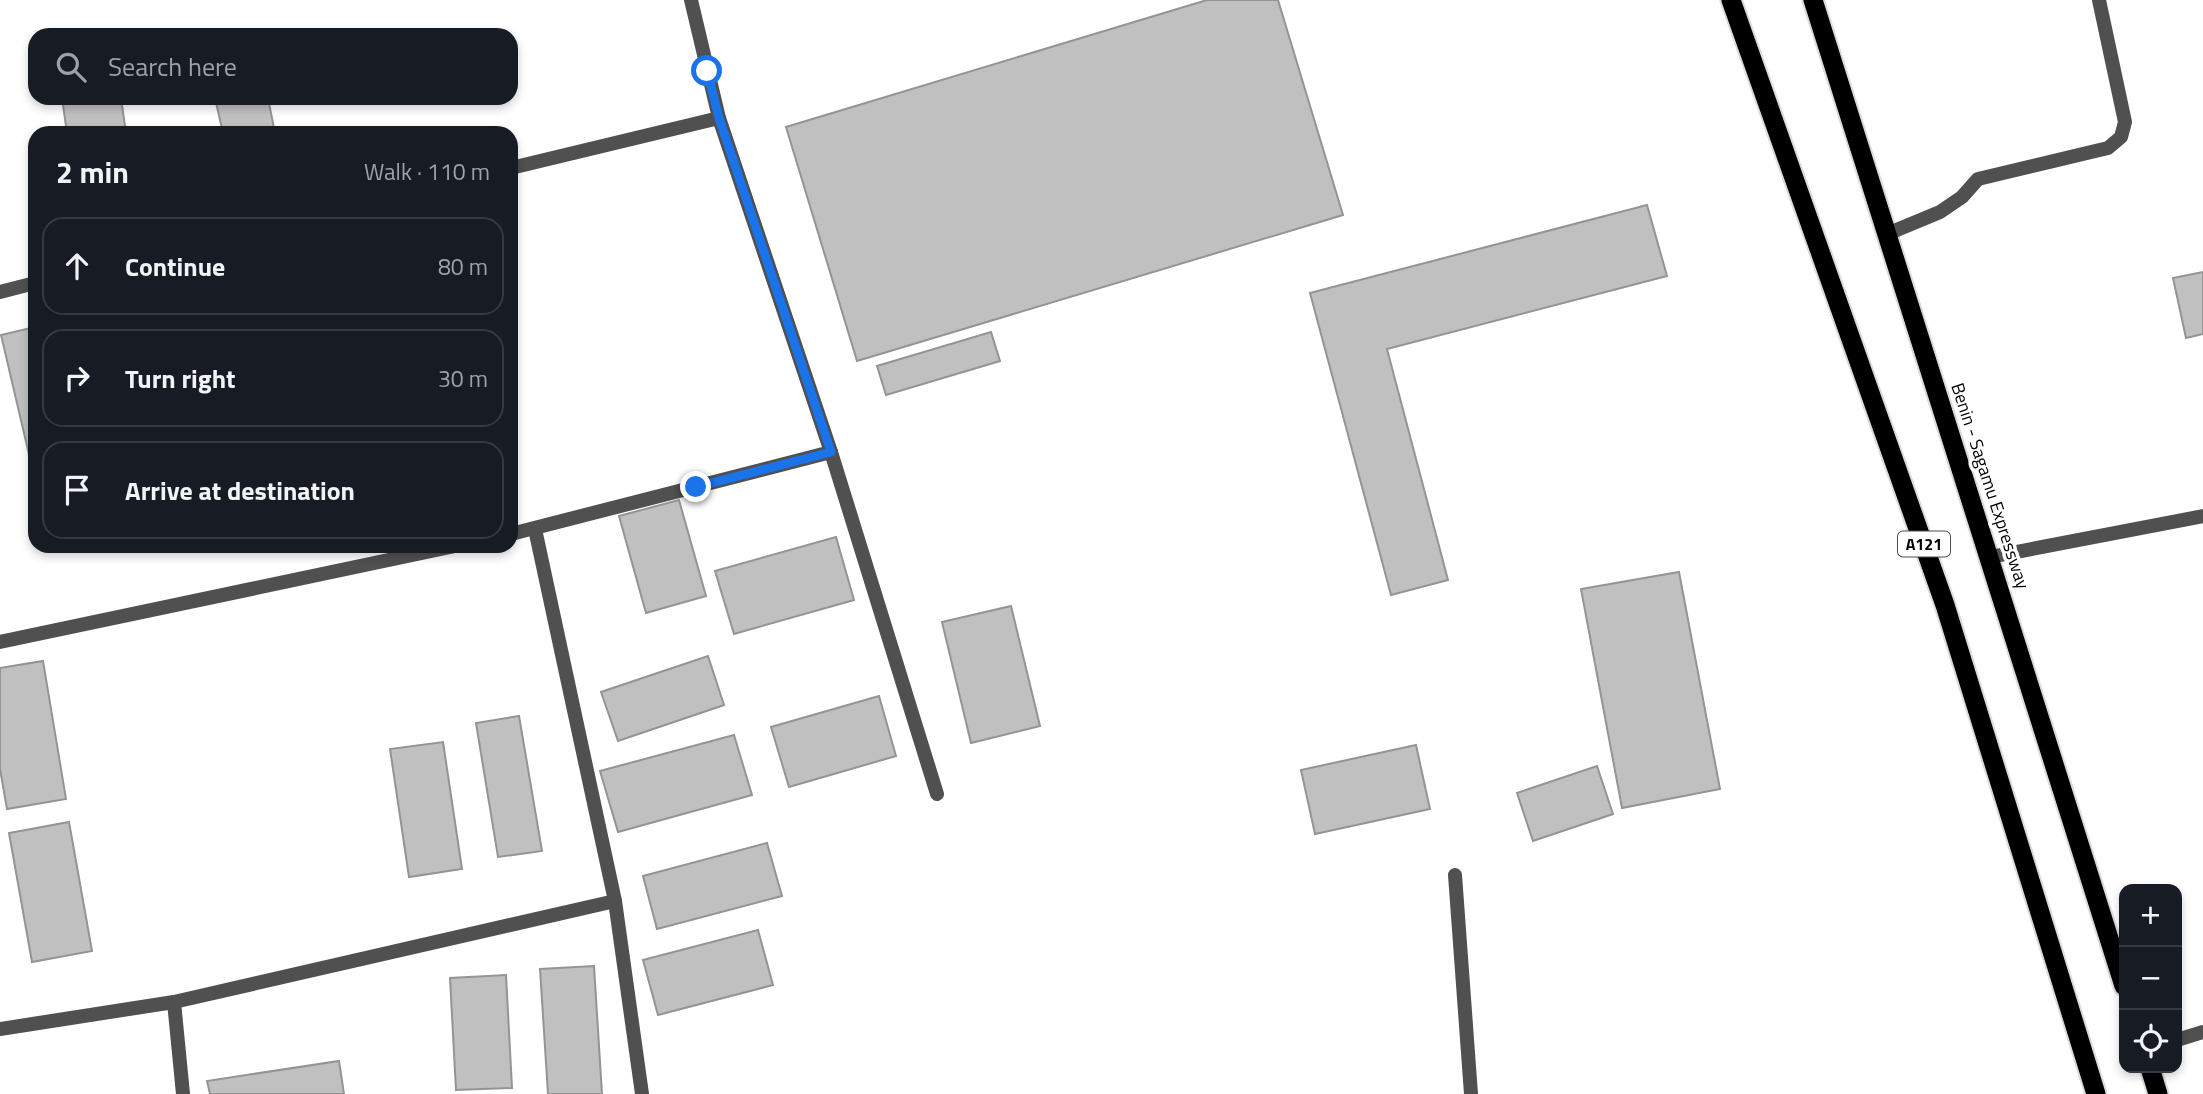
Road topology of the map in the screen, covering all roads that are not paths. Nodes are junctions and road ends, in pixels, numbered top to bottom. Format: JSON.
{"nodes":[{"id":1,"x":691,"y":0,"type":"edge"},
{"id":2,"x":1731,"y":0,"type":"edge"},
{"id":3,"x":1813,"y":0,"type":"edge"},
{"id":4,"x":2099,"y":0,"type":"edge"},
{"id":5,"x":719,"y":118,"type":"junction"},
{"id":6,"x":518,"y":166,"type":"edge"},
{"id":7,"x":1887,"y":234,"type":"junction"},
{"id":8,"x":28,"y":284,"type":"edge"},
{"id":9,"x":0,"y":292,"type":"edge"},
{"id":10,"x":831,"y":452,"type":"junction"},
{"id":11,"x":2203,"y":516,"type":"edge"},
{"id":12,"x":535,"y":529,"type":"junction"},
{"id":13,"x":518,"y":533,"type":"edge"},
{"id":14,"x":422,"y":553,"type":"edge"},
{"id":15,"x":1990,"y":557,"type":"junction"},
{"id":16,"x":0,"y":642,"type":"edge"},
{"id":17,"x":937,"y":794,"type":"dead end"},
{"id":18,"x":1455,"y":875,"type":"dead end"},
{"id":19,"x":615,"y":901,"type":"junction"},
{"id":20,"x":2119,"y":970,"type":"edge"},
{"id":21,"x":174,"y":1002,"type":"junction"},
{"id":22,"x":0,"y":1029,"type":"edge"},
{"id":23,"x":2203,"y":1032,"type":"edge"},
{"id":24,"x":2182,"y":1038,"type":"edge"},
{"id":25,"x":2152,"y":1073,"type":"edge"},
{"id":26,"x":183,"y":1094,"type":"edge"},
{"id":27,"x":642,"y":1094,"type":"edge"},
{"id":28,"x":1471,"y":1094,"type":"edge"},
{"id":29,"x":2096,"y":1094,"type":"edge"},
{"id":30,"x":2158,"y":1094,"type":"edge"}],
"edges":[{"from":1,"to":5,"type":"street"},
{"from":2,"to":29,"type":"highway","number":"A121"},
{"from":3,"to":7,"type":"highway","name":"Benin - Sagamu Expressway"},
{"from":4,"to":7,"type":"street"},
{"from":5,"to":6,"type":"street"},
{"from":5,"to":10,"type":"street"},
{"from":7,"to":15,"type":"highway","name":"Benin - Sagamu Expressway"},
{"from":8,"to":9,"type":"street"},
{"from":10,"to":12,"type":"street"},
{"from":10,"to":17,"type":"street"},
{"from":11,"to":15,"type":"street"},
{"from":12,"to":13,"type":"street"},
{"from":12,"to":19,"type":"street"},
{"from":14,"to":16,"type":"street"},
{"from":15,"to":20,"type":"highway","name":"Benin - Sagamu Expressway"},
{"from":18,"to":28,"type":"street"},
{"from":19,"to":21,"type":"street"},
{"from":19,"to":27,"type":"street"},
{"from":21,"to":22,"type":"street"},
{"from":21,"to":26,"type":"street"},
{"from":23,"to":24,"type":"street"},
{"from":25,"to":30,"type":"highway"}]}
